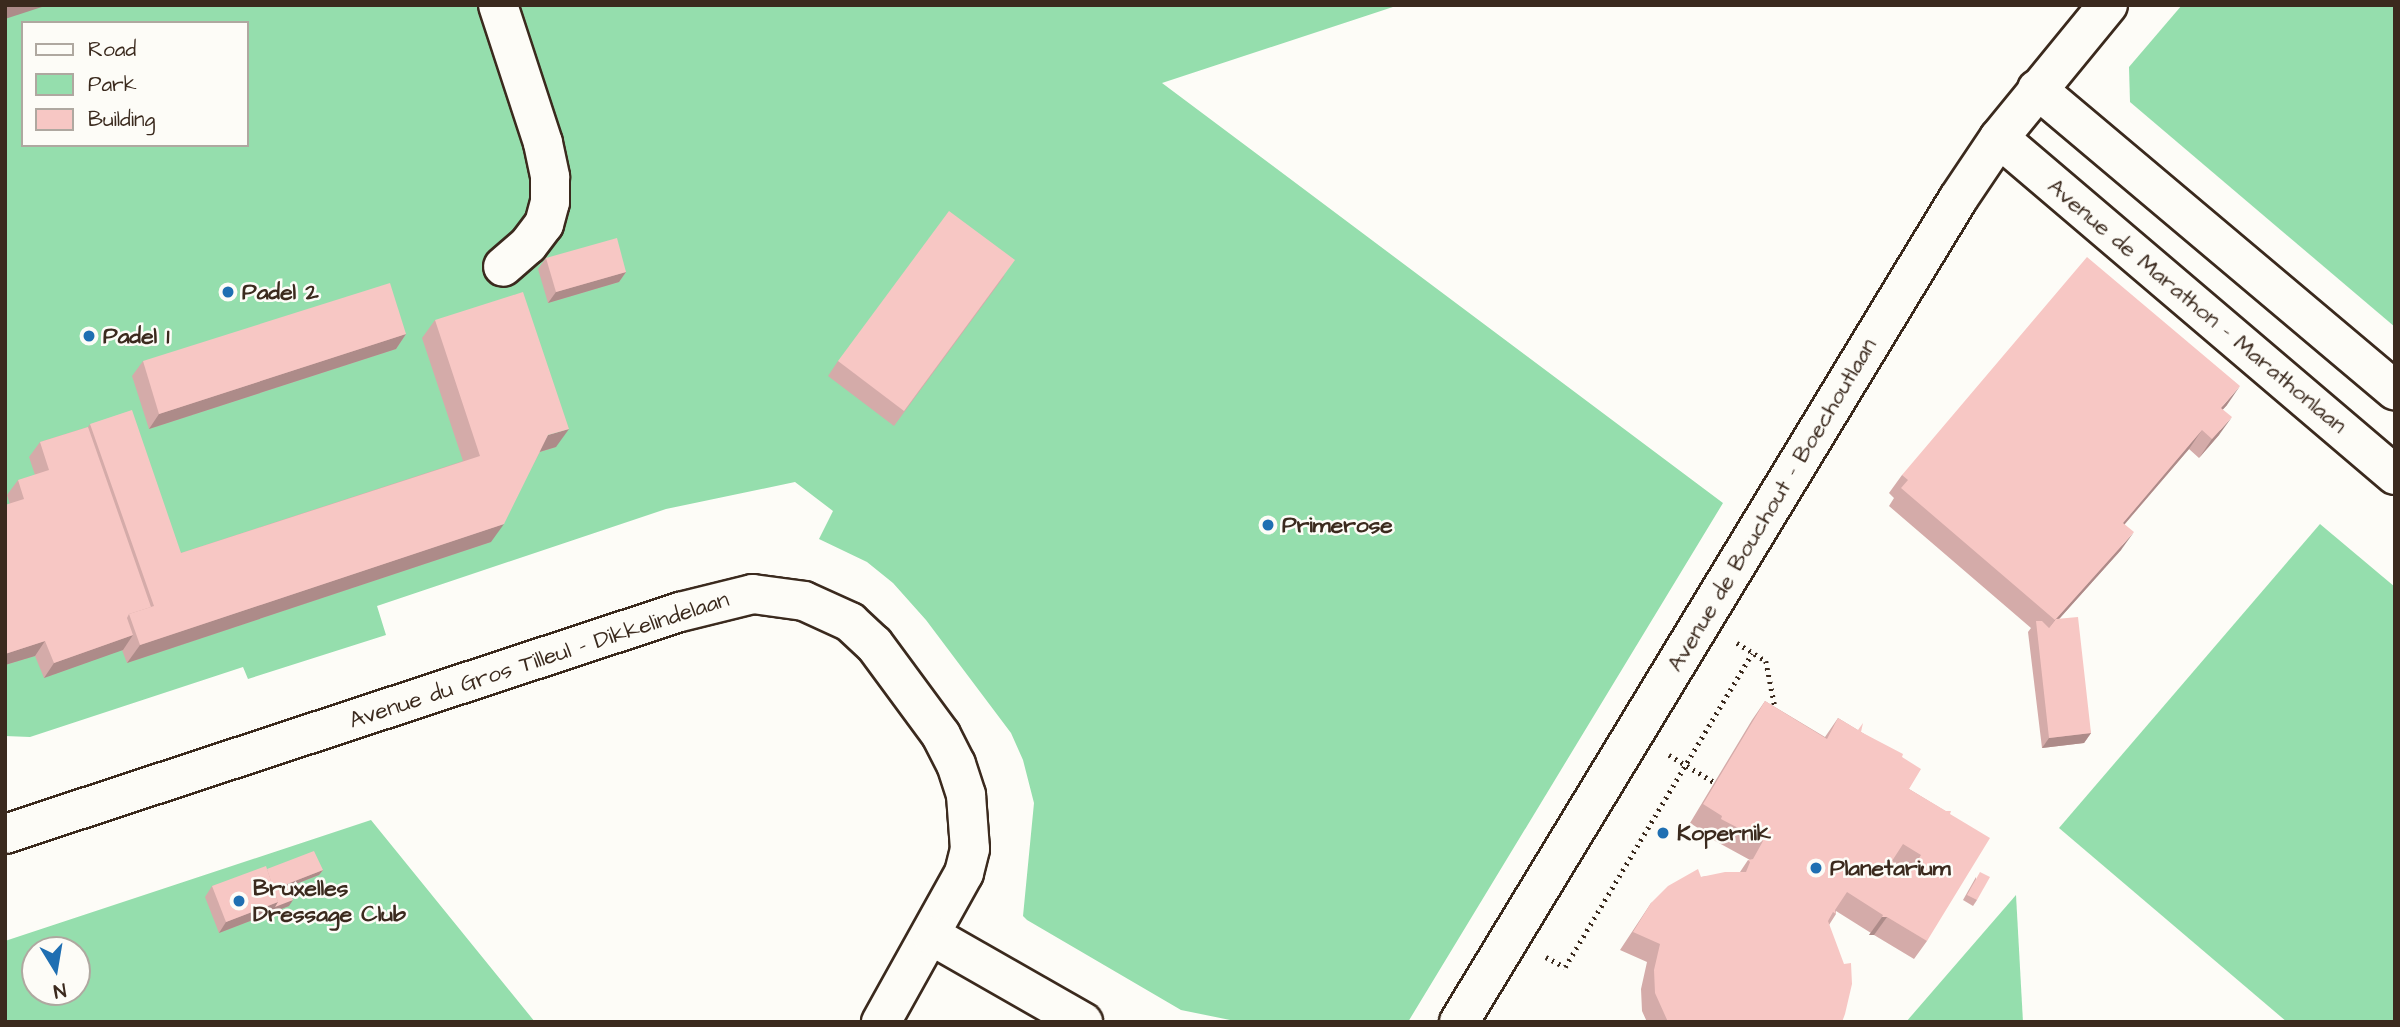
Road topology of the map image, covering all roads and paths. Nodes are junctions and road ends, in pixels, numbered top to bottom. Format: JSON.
{"nodes":[{"id":1,"x":498,"y":5,"type":"edge"},
{"id":2,"x":2108,"y":5,"type":"edge"},
{"id":3,"x":2037,"y":89,"type":"junction"},
{"id":4,"x":1999,"y":138,"type":"junction"},
{"id":5,"x":503,"y":267,"type":"dead end"},
{"id":6,"x":2395,"y":390,"type":"edge"},
{"id":7,"x":2395,"y":475,"type":"edge"},
{"id":8,"x":1737,"y":643,"type":"dead end"},
{"id":9,"x":1752,"y":653,"type":"junction"},
{"id":10,"x":1779,"y":723,"type":"edge"},
{"id":11,"x":1668,"y":755,"type":"dead end"},
{"id":12,"x":1687,"y":766,"type":"junction"},
{"id":13,"x":1714,"y":782,"type":"edge"},
{"id":14,"x":5,"y":834,"type":"edge"},
{"id":15,"x":932,"y":936,"type":"junction"},
{"id":16,"x":1545,"y":957,"type":"dead end"},
{"id":17,"x":881,"y":1022,"type":"edge"},
{"id":18,"x":1083,"y":1022,"type":"edge"},
{"id":19,"x":1459,"y":1022,"type":"edge"}],
"edges":[{"from":1,"to":5,"type":"street"},
{"from":2,"to":3,"type":"street","name":"Avenue de Bouchout - Boechoutlaan"},
{"from":3,"to":4,"type":"street","name":"Avenue de Bouchout - Boechoutlaan"},
{"from":3,"to":6,"type":"street"},
{"from":4,"to":7,"type":"street","name":"Avenue de Marathon - Marathonlaan"},
{"from":4,"to":19,"type":"street","name":"Avenue de Bouchout - Boechoutlaan"},
{"from":8,"to":9,"type":"path"},
{"from":9,"to":10,"type":"path"},
{"from":9,"to":12,"type":"path"},
{"from":11,"to":12,"type":"path"},
{"from":12,"to":13,"type":"path"},
{"from":12,"to":16,"type":"path"},
{"from":14,"to":15,"type":"street","name":"Avenue du Gros Tilleul - Dikkelindelaan"},
{"from":15,"to":17,"type":"street"},
{"from":15,"to":18,"type":"street"}]}
